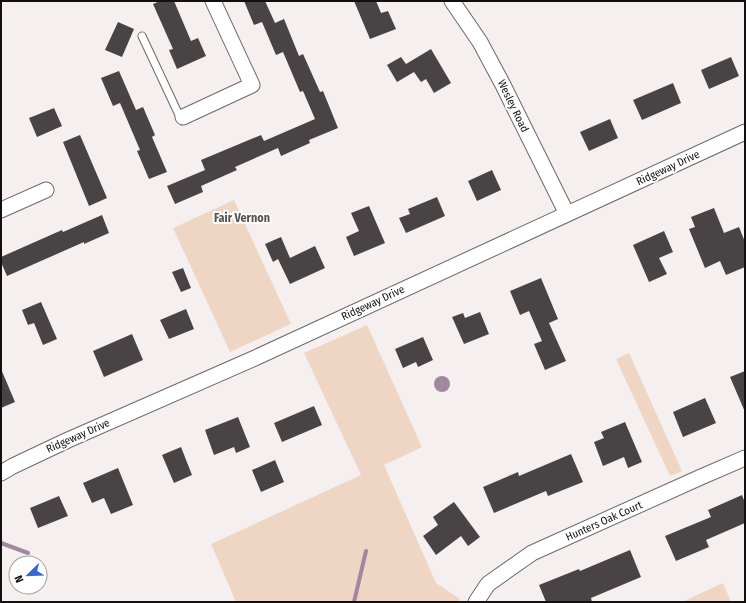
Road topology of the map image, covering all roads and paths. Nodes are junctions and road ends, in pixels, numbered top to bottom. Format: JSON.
{"nodes":[{"id":1,"x":213,"y":1,"type":"edge"},
{"id":2,"x":452,"y":1,"type":"edge"},
{"id":3,"x":142,"y":36,"type":"dead end"},
{"id":4,"x":183,"y":117,"type":"joint"},
{"id":5,"x":745,"y":132,"type":"edge"},
{"id":6,"x":46,"y":190,"type":"dead end"},
{"id":7,"x":1,"y":210,"type":"edge"},
{"id":8,"x":567,"y":214,"type":"junction"},
{"id":9,"x":745,"y":458,"type":"edge"},
{"id":10,"x":1,"y":473,"type":"edge"},
{"id":11,"x":476,"y":602,"type":"edge"}],
"edges":[{"from":1,"to":4,"type":"street"},
{"from":2,"to":8,"type":"street","name":"Wesley Road"},
{"from":3,"to":4,"type":"lane"},
{"from":5,"to":8,"type":"street","name":"Ridgeway Drive"},
{"from":6,"to":7,"type":"street"},
{"from":8,"to":10,"type":"street","name":"Ridgeway Drive"},
{"from":9,"to":11,"type":"street","name":"Hunters Oak Court"}]}
